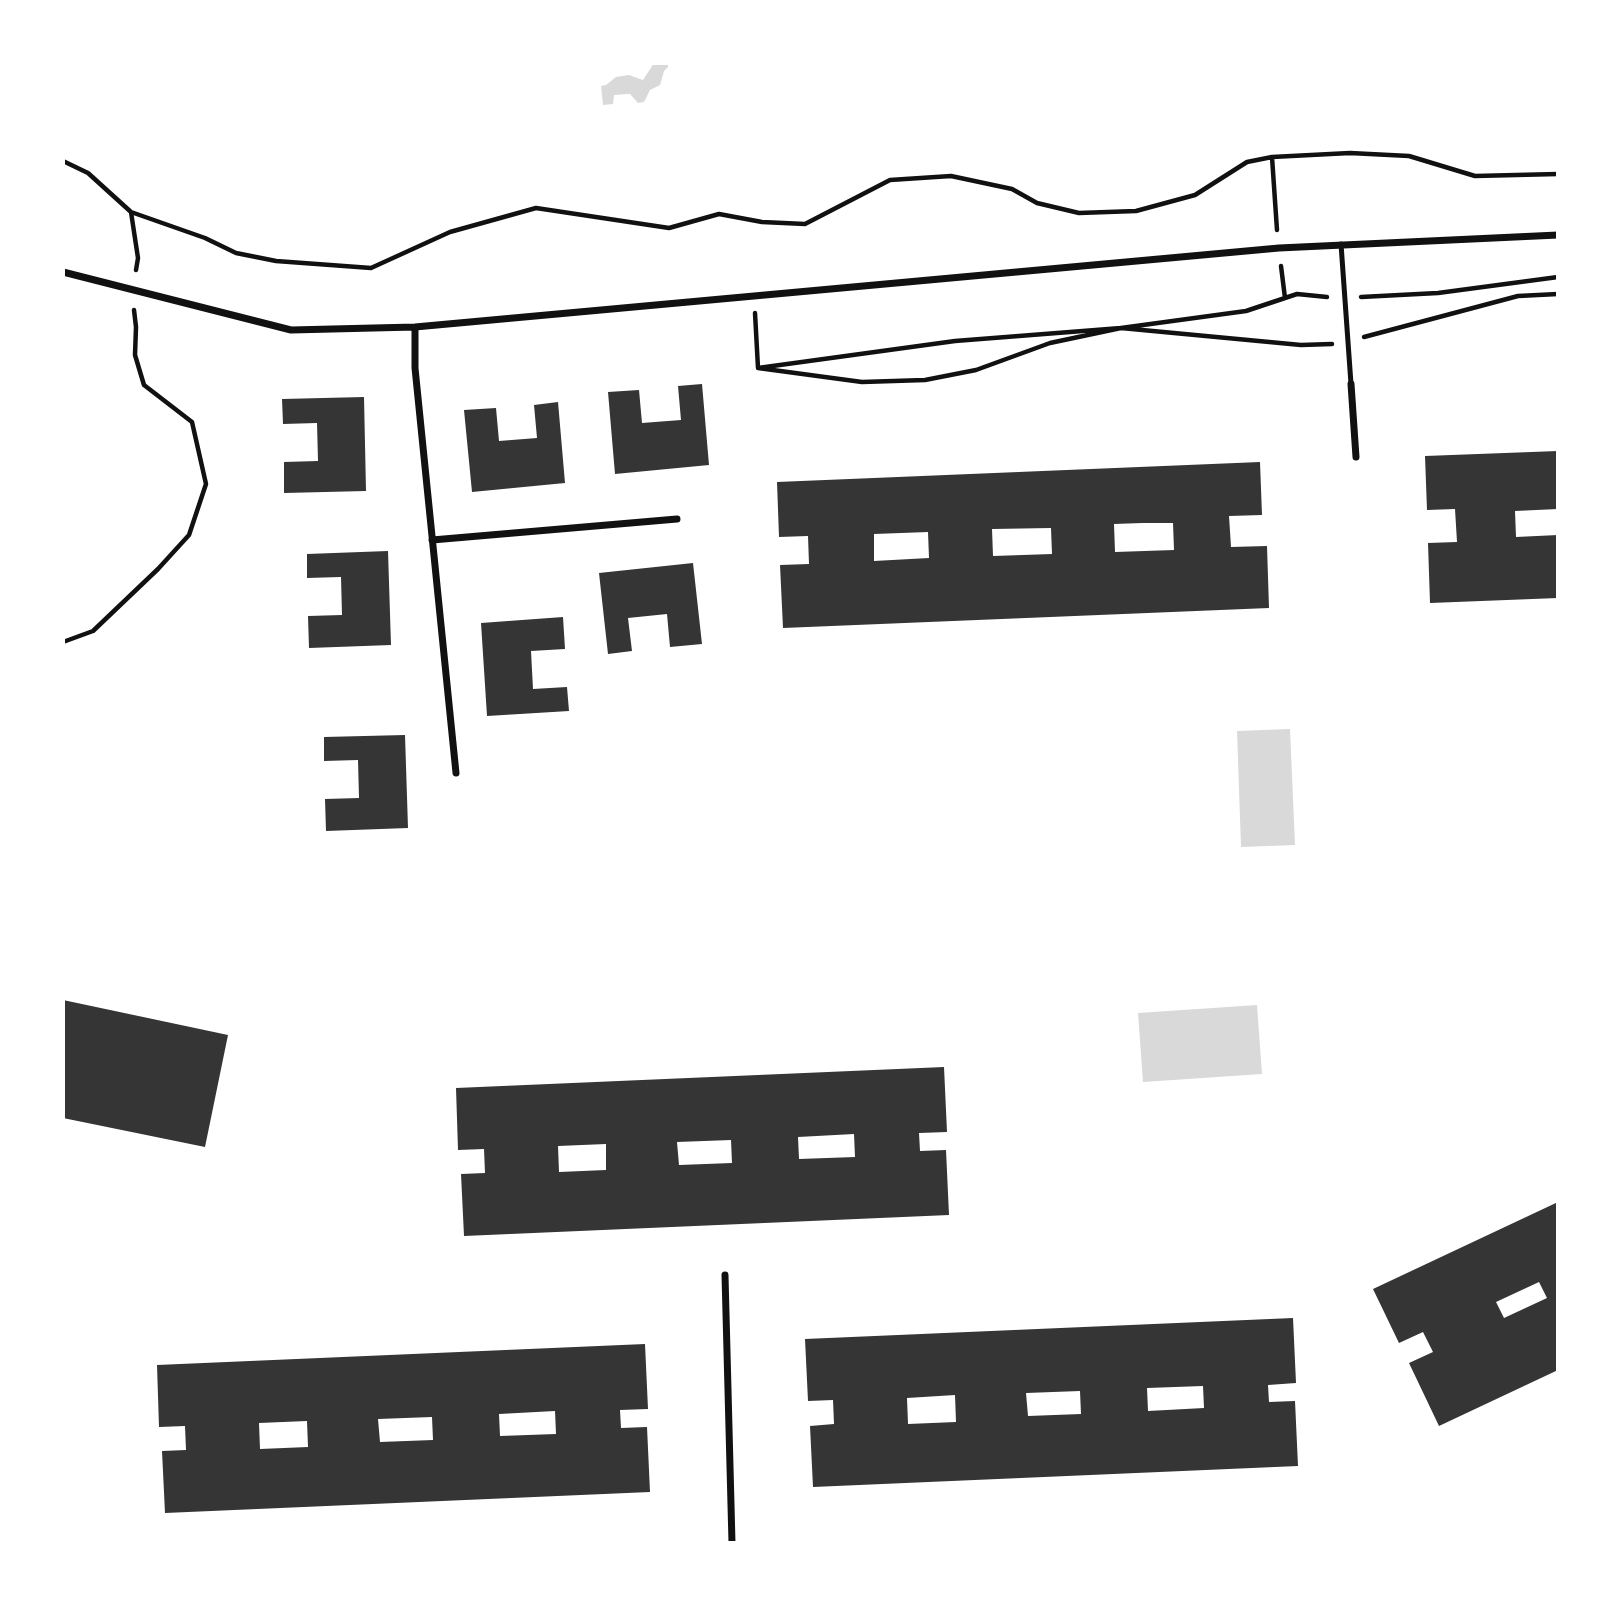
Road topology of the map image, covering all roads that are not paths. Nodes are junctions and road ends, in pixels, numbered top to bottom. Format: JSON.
{"nodes":[{"id":1,"x":1558,"y":235,"type":"edge"},
{"id":2,"x":1341,"y":244,"type":"junction"},
{"id":3,"x":63,"y":272,"type":"edge"},
{"id":4,"x":415,"y":327,"type":"junction"},
{"id":5,"x":1351,"y":384,"type":"joint"},
{"id":6,"x":1356,"y":457,"type":"dead end"},
{"id":7,"x":677,"y":519,"type":"dead end"},
{"id":8,"x":432,"y":540,"type":"junction"},
{"id":9,"x":456,"y":773,"type":"dead end"},
{"id":10,"x":725,"y":1275,"type":"dead end"},
{"id":11,"x":732,"y":1543,"type":"edge"}],
"edges":[{"from":1,"to":2,"type":"street"},
{"from":2,"to":4,"type":"street"},
{"from":2,"to":5,"type":"lane"},
{"from":3,"to":4,"type":"street"},
{"from":4,"to":8,"type":"street"},
{"from":5,"to":6,"type":"street"},
{"from":7,"to":8,"type":"street"},
{"from":8,"to":9,"type":"street"},
{"from":10,"to":11,"type":"street"}]}
